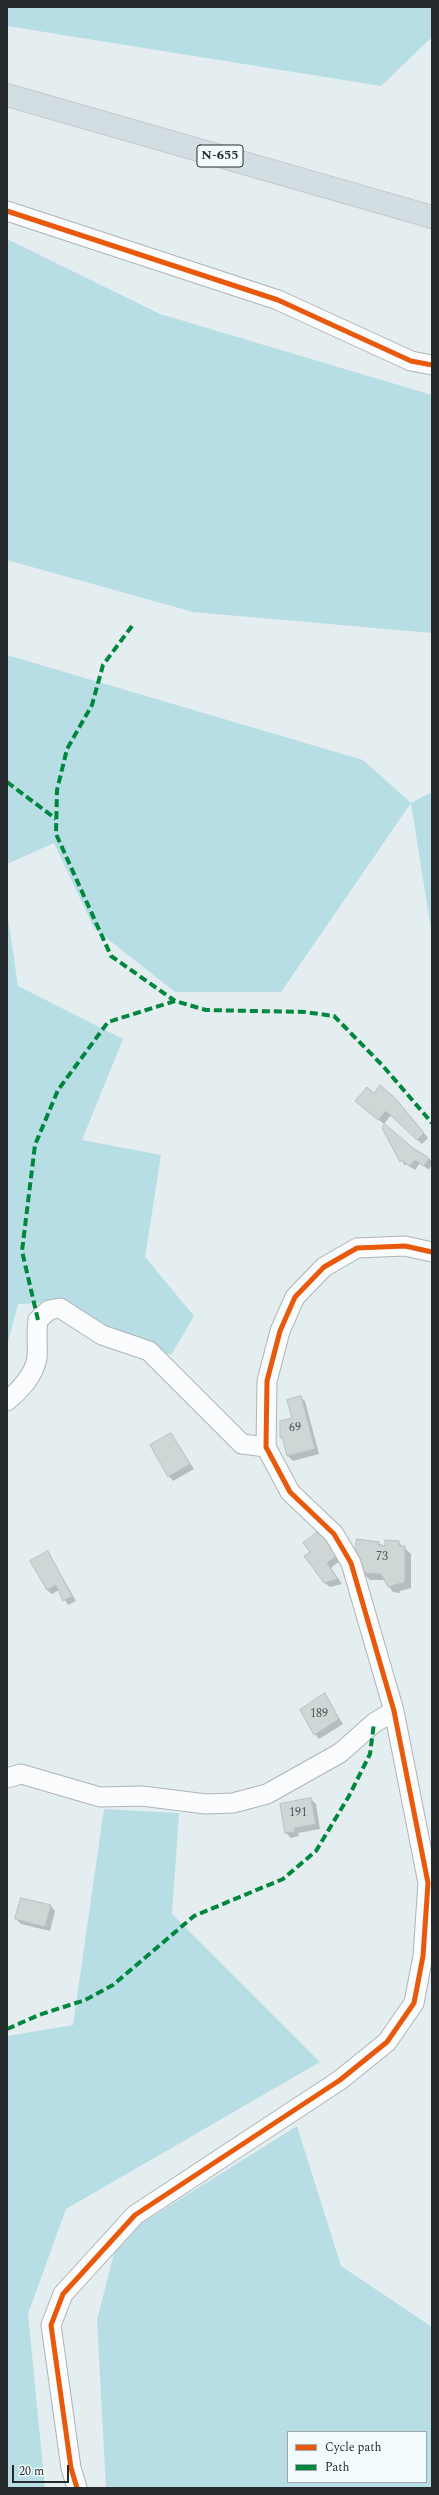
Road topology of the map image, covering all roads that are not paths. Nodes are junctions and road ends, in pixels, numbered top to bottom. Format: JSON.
{"nodes":[{"id":1,"x":7,"y":95,"type":"edge"},
{"id":2,"x":7,"y":211,"type":"edge"},
{"id":3,"x":432,"y":217,"type":"edge"},
{"id":4,"x":432,"y":365,"type":"edge"},
{"id":5,"x":432,"y":1252,"type":"edge"},
{"id":6,"x":7,"y":1401,"type":"edge"},
{"id":7,"x":266,"y":1447,"type":"junction"},
{"id":8,"x":394,"y":1711,"type":"junction"},
{"id":9,"x":7,"y":1778,"type":"edge"},
{"id":10,"x":77,"y":2488,"type":"edge"}],
"edges":[{"from":1,"to":3,"type":"highway","number":"N-655"},
{"from":2,"to":4,"type":"street"},
{"from":5,"to":7,"type":"street"},
{"from":6,"to":7,"type":"street"},
{"from":7,"to":8,"type":"street"},
{"from":8,"to":9,"type":"street"},
{"from":8,"to":10,"type":"street"}]}
